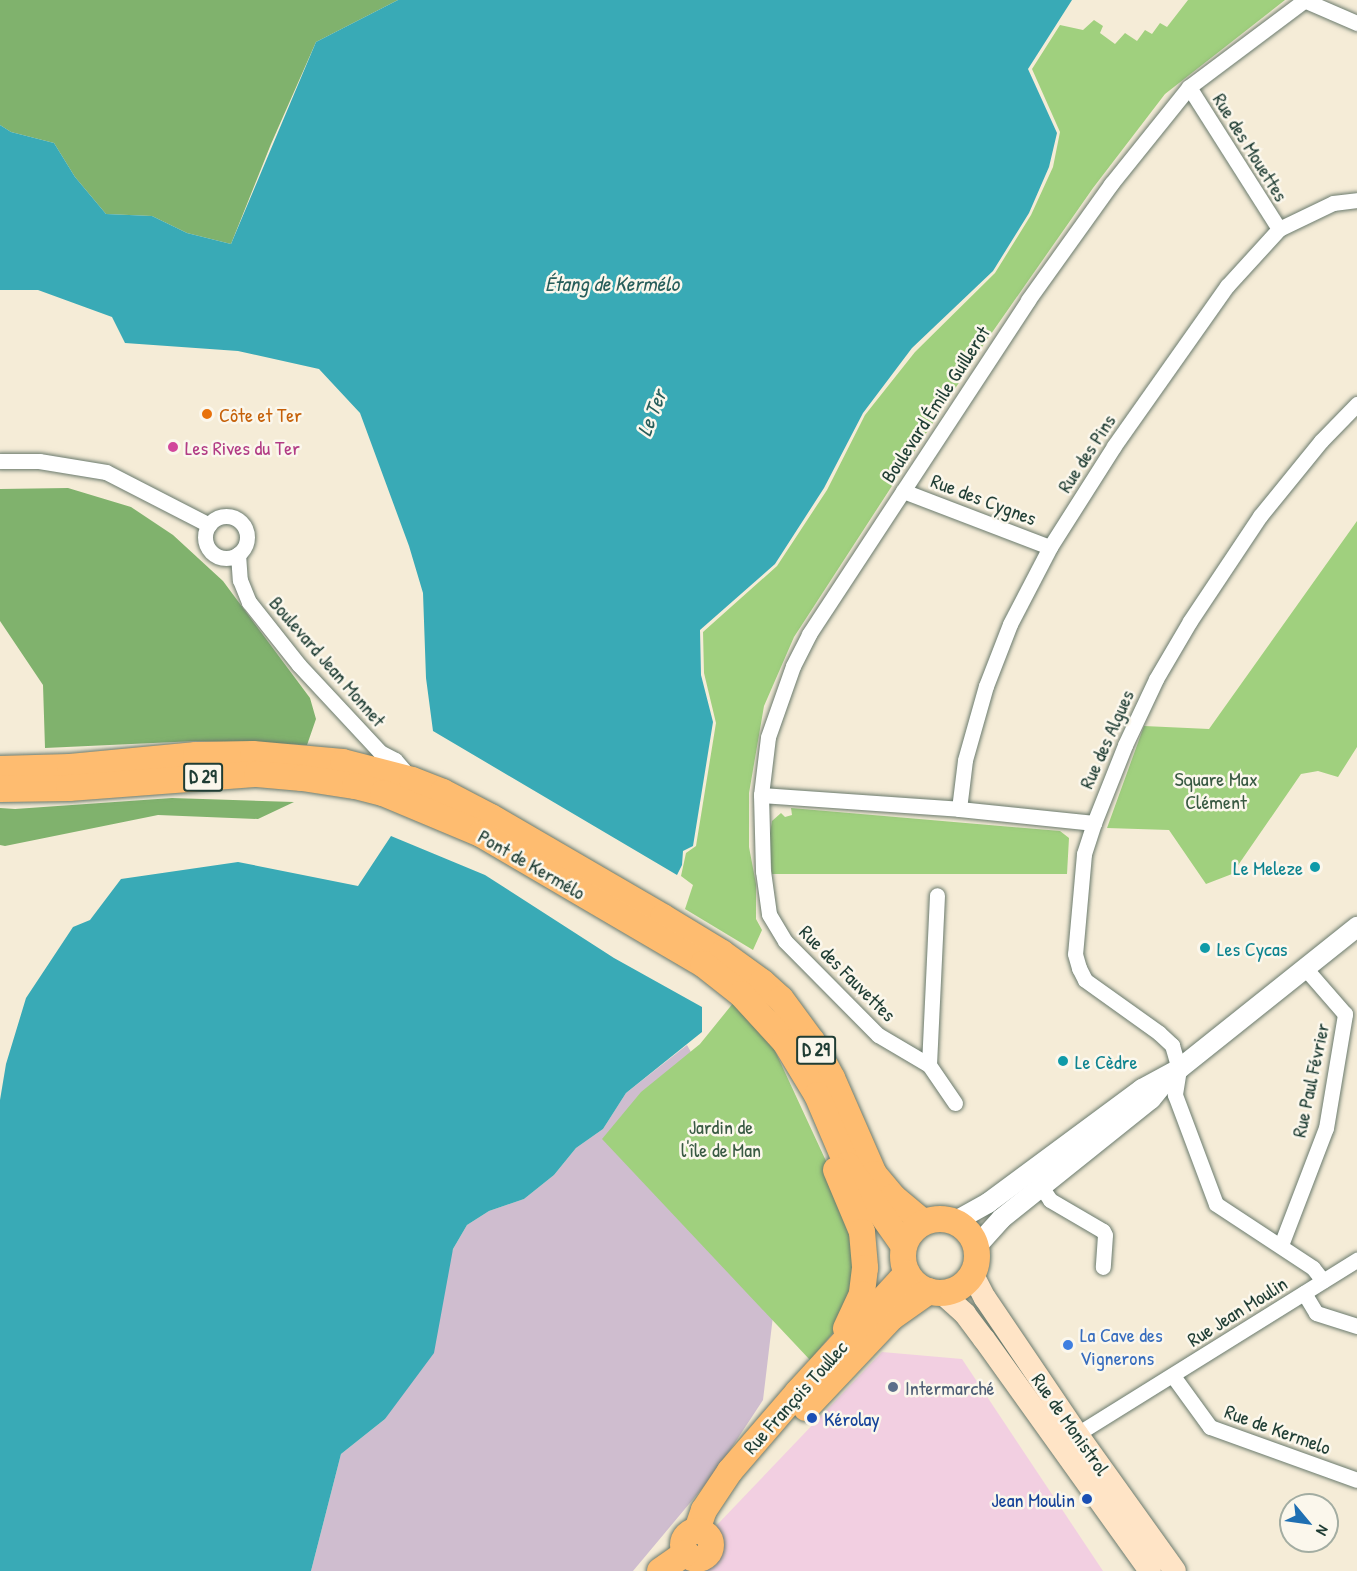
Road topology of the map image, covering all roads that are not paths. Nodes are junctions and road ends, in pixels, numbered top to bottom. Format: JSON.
{"nodes":[{"id":1,"x":1304,"y":0,"type":"edge"},
{"id":2,"x":1357,"y":23,"type":"edge"},
{"id":3,"x":1189,"y":87,"type":"junction"},
{"id":4,"x":1357,"y":200,"type":"edge"},
{"id":5,"x":1279,"y":229,"type":"junction"},
{"id":6,"x":1357,"y":404,"type":"edge"},
{"id":7,"x":0,"y":461,"type":"edge"},
{"id":8,"x":903,"y":491,"type":"junction"},
{"id":9,"x":209,"y":525,"type":"junction"},
{"id":10,"x":1050,"y":547,"type":"junction"},
{"id":11,"x":238,"y":554,"type":"junction"},
{"id":12,"x":0,"y":769,"type":"edge"},
{"id":13,"x":0,"y":789,"type":"edge"},
{"id":14,"x":407,"y":790,"type":"junction"},
{"id":15,"x":761,"y":795,"type":"junction"},
{"id":16,"x":958,"y":809,"type":"junction"},
{"id":17,"x":1094,"y":823,"type":"junction"},
{"id":18,"x":937,"y":895,"type":"dead end"},
{"id":19,"x":769,"y":914,"type":"joint"},
{"id":20,"x":660,"y":927,"type":"junction"},
{"id":21,"x":1357,"y":927,"type":"edge"},
{"id":22,"x":1305,"y":968,"type":"junction"},
{"id":23,"x":785,"y":1042,"type":"junction"},
{"id":24,"x":929,"y":1065,"type":"junction"},
{"id":25,"x":1175,"y":1072,"type":"junction"},
{"id":26,"x":955,"y":1102,"type":"dead end"},
{"id":27,"x":1040,"y":1185,"type":"junction"},
{"id":28,"x":923,"y":1222,"type":"junction"},
{"id":29,"x":954,"y":1222,"type":"junction"},
{"id":30,"x":1281,"y":1245,"type":"junction"},
{"id":31,"x":904,"y":1246,"type":"junction"},
{"id":32,"x":976,"y":1247,"type":"junction"},
{"id":33,"x":1357,"y":1260,"type":"edge"},
{"id":34,"x":1103,"y":1267,"type":"dead end"},
{"id":35,"x":972,"y":1273,"type":"junction"},
{"id":36,"x":907,"y":1274,"type":"junction"},
{"id":37,"x":1323,"y":1281,"type":"junction"},
{"id":38,"x":935,"y":1292,"type":"junction"},
{"id":39,"x":1304,"y":1293,"type":"junction"},
{"id":40,"x":1357,"y":1326,"type":"edge"},
{"id":41,"x":833,"y":1352,"type":"junction"},
{"id":42,"x":1173,"y":1376,"type":"junction"},
{"id":43,"x":1077,"y":1434,"type":"junction"},
{"id":44,"x":1357,"y":1480,"type":"edge"},
{"id":45,"x":702,"y":1533,"type":"junction"},
{"id":46,"x":660,"y":1571,"type":"edge"},
{"id":47,"x":1150,"y":1571,"type":"edge"},
{"id":48,"x":1175,"y":1571,"type":"edge"}],
"edges":[{"from":1,"to":2,"type":"street"},
{"from":1,"to":3,"type":"street","name":"Boulevard Émile Guillerot"},
{"from":3,"to":5,"type":"street","name":"Rue des Mouettes"},
{"from":3,"to":8,"type":"street","name":"Boulevard Émile Guillerot"},
{"from":4,"to":5,"type":"street","name":"Rue des Pins"},
{"from":5,"to":10,"type":"street","name":"Rue des Pins"},
{"from":6,"to":17,"type":"street","name":"Rue des Algues"},
{"from":7,"to":9,"type":"street"},
{"from":8,"to":10,"type":"street","name":"Rue des Cygnes"},
{"from":8,"to":15,"type":"street","name":"Boulevard Émile Guillerot"},
{"from":9,"to":11,"type":"street"},
{"from":9,"to":11,"type":"street"},
{"from":10,"to":16,"type":"street","name":"Rue des Pins"},
{"from":11,"to":14,"type":"street","name":"Boulevard Jean Monnet"},
{"from":12,"to":14,"type":"main road","number":"D 29"},
{"from":13,"to":14,"type":"main road","number":"D 29"},
{"from":14,"to":20,"type":"main road","name":"Pont de Kermélo","number":"D 29"},
{"from":15,"to":16,"type":"street"},
{"from":15,"to":19,"type":"street","name":"Boulevard Émile Guillerot"},
{"from":16,"to":17,"type":"street"},
{"from":17,"to":25,"type":"street","name":"Rue des Algues"},
{"from":18,"to":24,"type":"street"},
{"from":19,"to":24,"type":"street","name":"Rue des Fauvettes"},
{"from":20,"to":23,"type":"main road","number":"D 29"},
{"from":20,"to":28,"type":"main road","number":"D 29"},
{"from":21,"to":22,"type":"street"},
{"from":22,"to":25,"type":"street"},
{"from":22,"to":30,"type":"street","name":"Rue Paul Février"},
{"from":23,"to":31,"type":"main road","number":"D 29"},
{"from":23,"to":41,"type":"main road"},
{"from":24,"to":26,"type":"street","name":"Rue des Fauvettes"},
{"from":25,"to":27,"type":"street"},
{"from":25,"to":29,"type":"street"},
{"from":25,"to":30,"type":"street"},
{"from":27,"to":32,"type":"street"},
{"from":27,"to":34,"type":"street"},
{"from":28,"to":29,"type":"main road"},
{"from":28,"to":31,"type":"main road"},
{"from":29,"to":32,"type":"main road"},
{"from":30,"to":37,"type":"street"},
{"from":31,"to":36,"type":"main road"},
{"from":32,"to":35,"type":"main road"},
{"from":33,"to":37,"type":"street","name":"Rue Jean Moulin"},
{"from":35,"to":38,"type":"main road"},
{"from":35,"to":43,"type":"main road","name":"Rue de Monistrol"},
{"from":36,"to":38,"type":"main road"},
{"from":36,"to":41,"type":"main road","name":"Rue François Toullec"},
{"from":37,"to":39,"type":"street","name":"Rue Jean Moulin"},
{"from":38,"to":45,"type":"main road","name":"Rue François Toullec"},
{"from":38,"to":47,"type":"main road","name":"Rue de Monistrol"},
{"from":39,"to":40,"type":"street"},
{"from":39,"to":42,"type":"street","name":"Rue Jean Moulin"},
{"from":41,"to":45,"type":"main road","name":"Rue François Toullec"},
{"from":42,"to":43,"type":"street","name":"Rue Jean Moulin"},
{"from":42,"to":44,"type":"street","name":"Rue de Kermelo"},
{"from":43,"to":48,"type":"main road","name":"Rue de Monistrol"},
{"from":45,"to":46,"type":"main road"}]}
